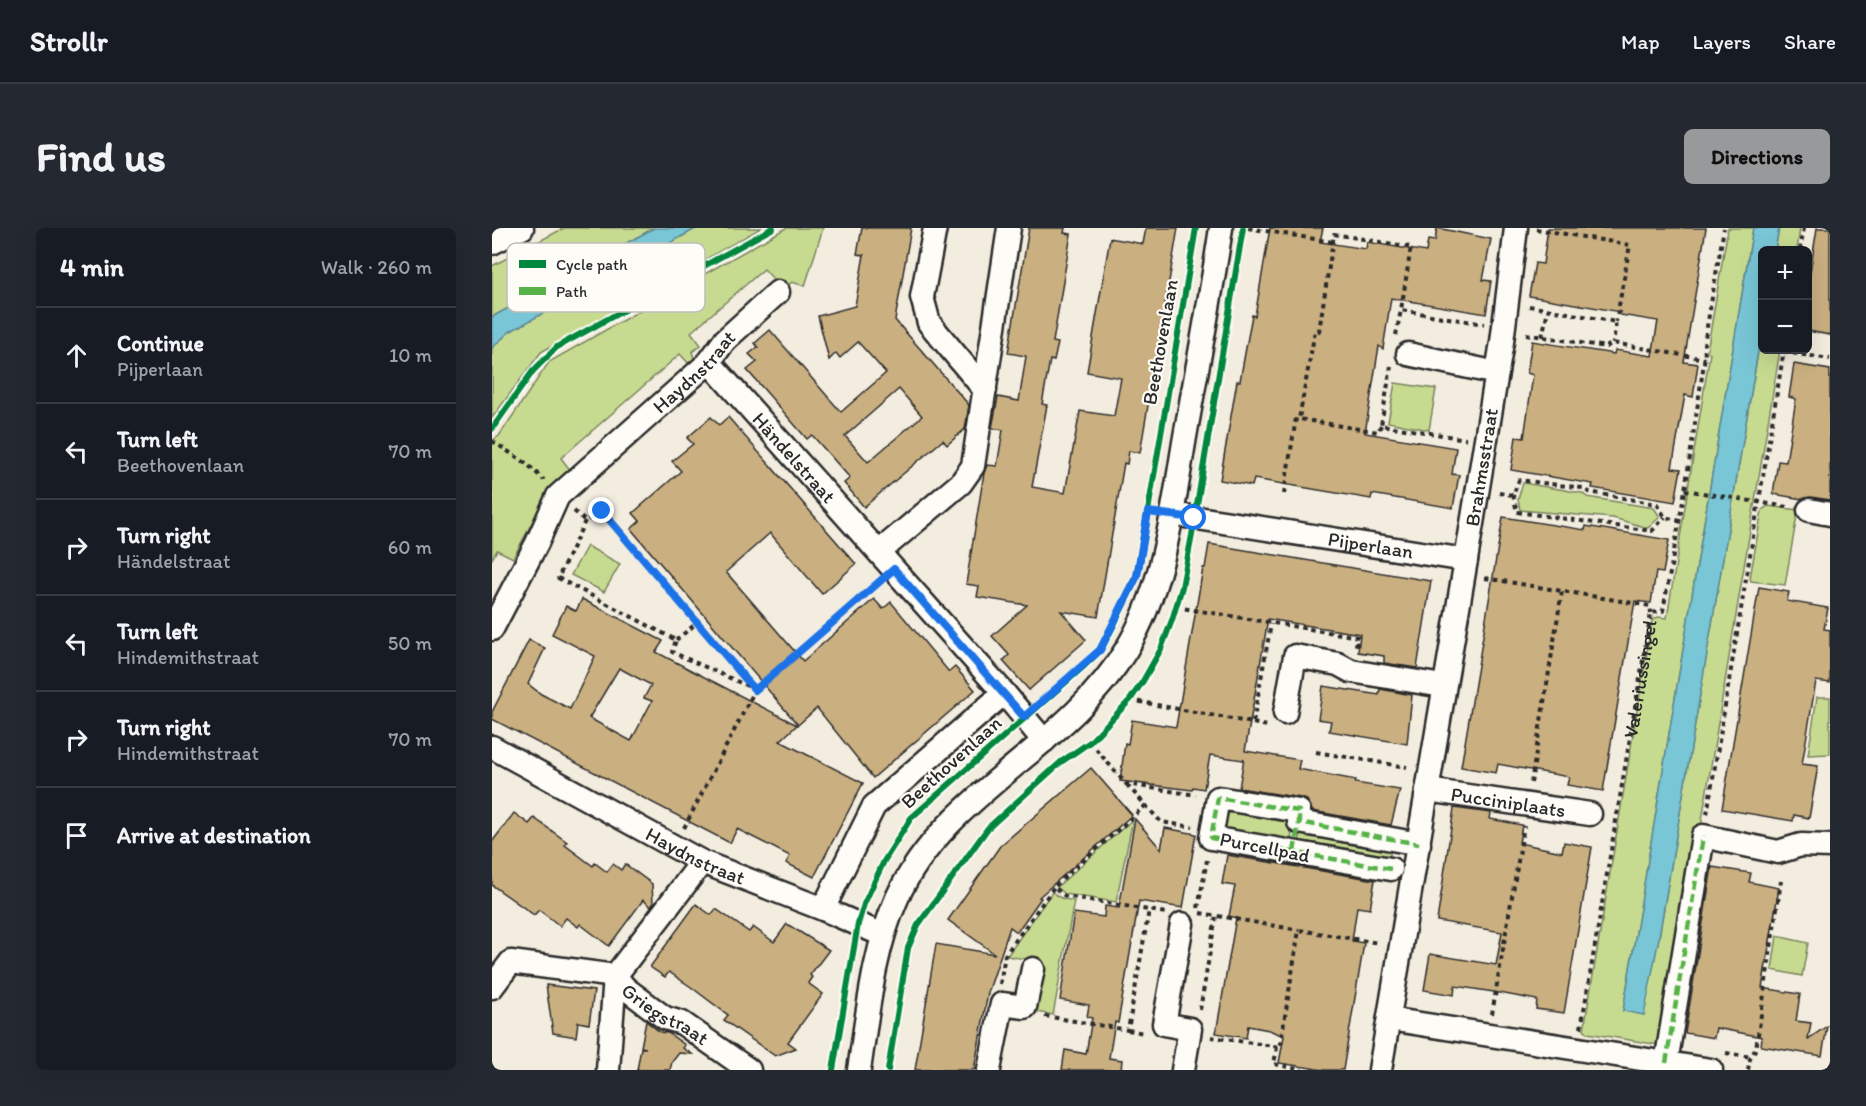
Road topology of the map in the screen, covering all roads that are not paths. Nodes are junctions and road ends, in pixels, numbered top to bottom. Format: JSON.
{"nodes":[{"id":1,"x":522,"y":228,"type":"edge"},
{"id":2,"x":935,"y":228,"type":"edge"},
{"id":3,"x":1009,"y":228,"type":"edge"},
{"id":4,"x":1221,"y":228,"type":"edge"},
{"id":5,"x":1516,"y":228,"type":"edge"},
{"id":6,"x":492,"y":243,"type":"edge"},
{"id":7,"x":778,"y":292,"type":"dead end"},
{"id":8,"x":1408,"y":354,"type":"dead end"},
{"id":9,"x":709,"y":362,"type":"junction"},
{"id":10,"x":1497,"y":373,"type":"junction"},
{"id":11,"x":985,"y":390,"type":"junction"},
{"id":12,"x":1172,"y":514,"type":"junction"},
{"id":13,"x":879,"y":552,"type":"junction"},
{"id":14,"x":1465,"y":567,"type":"junction"},
{"id":15,"x":492,"y":629,"type":"edge"},
{"id":16,"x":1443,"y":686,"type":"junction"},
{"id":17,"x":1004,"y":693,"type":"junction"},
{"id":18,"x":1285,"y":713,"type":"dead end"},
{"id":19,"x":1044,"y":741,"type":"junction"},
{"id":20,"x":492,"y":747,"type":"edge"},
{"id":21,"x":1427,"y":790,"type":"junction"},
{"id":22,"x":1590,"y":814,"type":"dead end"},
{"id":23,"x":1299,"y":822,"type":"junction"},
{"id":24,"x":1419,"y":844,"type":"junction"},
{"id":25,"x":1830,"y":846,"type":"edge"},
{"id":26,"x":1294,"y":852,"type":"junction"},
{"id":27,"x":702,"y":862,"type":"junction"},
{"id":28,"x":1391,"y":869,"type":"dead end"},
{"id":29,"x":823,"y":909,"type":"junction"},
{"id":30,"x":1176,"y":919,"type":"road end"},
{"id":31,"x":883,"y":935,"type":"junction"},
{"id":32,"x":1033,"y":969,"type":"dead end"},
{"id":33,"x":615,"y":976,"type":"junction"},
{"id":34,"x":492,"y":987,"type":"edge"},
{"id":35,"x":1389,"y":1019,"type":"junction"},
{"id":36,"x":1665,"y":1063,"type":"junction"},
{"id":37,"x":608,"y":1070,"type":"edge"},
{"id":38,"x":749,"y":1070,"type":"edge"},
{"id":39,"x":859,"y":1070,"type":"edge"},
{"id":40,"x":989,"y":1070,"type":"edge"},
{"id":41,"x":1183,"y":1070,"type":"edge"},
{"id":42,"x":1380,"y":1070,"type":"edge"},
{"id":43,"x":1711,"y":1070,"type":"edge"}],
"edges":[{"from":1,"to":6,"type":"street"},
{"from":2,"to":11,"type":"street"},
{"from":3,"to":11,"type":"street"},
{"from":4,"to":12,"type":"street","name":"Beethovenlaan"},
{"from":5,"to":10,"type":"street","name":"Brahmsstraat"},
{"from":7,"to":9,"type":"street","name":"Haydnstraat"},
{"from":8,"to":10,"type":"street"},
{"from":9,"to":13,"type":"street","name":"Händelstraat"},
{"from":9,"to":15,"type":"street","name":"Haydnstraat"},
{"from":10,"to":14,"type":"street","name":"Brahmsstraat"},
{"from":11,"to":13,"type":"street"},
{"from":12,"to":14,"type":"street","name":"Pijperlaan"},
{"from":12,"to":19,"type":"street","name":"Beethovenlaan"},
{"from":13,"to":17,"type":"street","name":"Händelstraat"},
{"from":14,"to":16,"type":"street"},
{"from":16,"to":18,"type":"street"},
{"from":16,"to":21,"type":"street"},
{"from":17,"to":19,"type":"street","name":"Händelstraat"},
{"from":17,"to":29,"type":"street","name":"Beethovenlaan"},
{"from":19,"to":31,"type":"street","name":"Beethovenlaan"},
{"from":20,"to":27,"type":"street","name":"Haydnstraat"},
{"from":21,"to":22,"type":"street","name":"Pucciniplaats"},
{"from":21,"to":24,"type":"street"},
{"from":23,"to":24,"type":"street","name":"Purcellpad"},
{"from":23,"to":26,"type":"street"},
{"from":23,"to":26,"type":"street","name":"Purcellpad"},
{"from":24,"to":35,"type":"street"},
{"from":25,"to":36,"type":"street"},
{"from":26,"to":28,"type":"street","name":"Purcellpad"},
{"from":27,"to":29,"type":"street","name":"Haydnstraat"},
{"from":27,"to":33,"type":"street"},
{"from":29,"to":31,"type":"street","name":"Haydnstraat"},
{"from":30,"to":41,"type":"street"},
{"from":31,"to":39,"type":"street","name":"Beethovenlaan"},
{"from":32,"to":40,"type":"street"},
{"from":33,"to":34,"type":"street"},
{"from":33,"to":37,"type":"street"},
{"from":33,"to":38,"type":"street","name":"Griegstraat"},
{"from":35,"to":36,"type":"street"},
{"from":35,"to":42,"type":"street"},
{"from":36,"to":43,"type":"street"}]}
